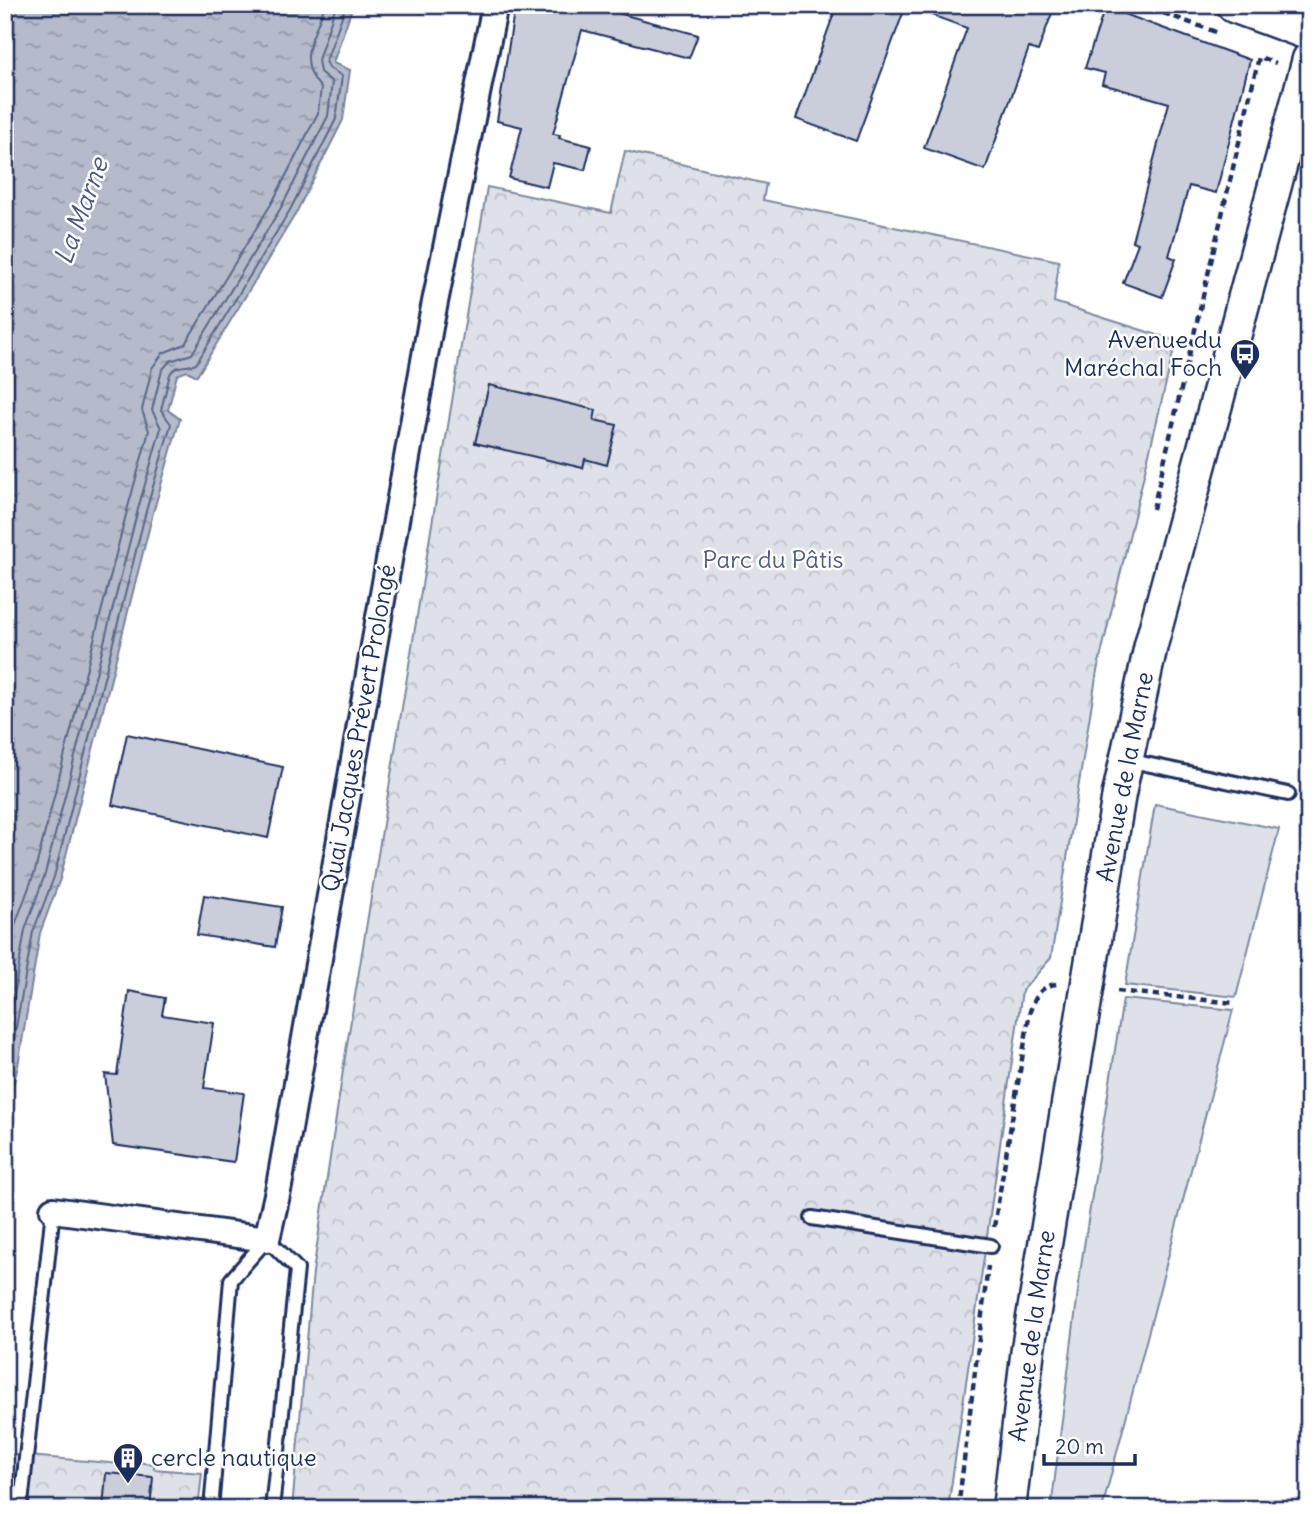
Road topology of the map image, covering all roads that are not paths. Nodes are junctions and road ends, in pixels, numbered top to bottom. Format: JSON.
{"nodes":[{"id":1,"x":495,"y":5,"type":"edge"},
{"id":2,"x":1232,"y":21,"type":"edge"},
{"id":3,"x":1309,"y":32,"type":"edge"},
{"id":4,"x":1309,"y":59,"type":"edge"},
{"id":5,"x":1126,"y":760,"type":"junction"},
{"id":6,"x":1288,"y":794,"type":"dead end"},
{"id":7,"x":53,"y":1210,"type":"joint"},
{"id":8,"x":812,"y":1218,"type":"dead end"},
{"id":9,"x":267,"y":1239,"type":"junction"},
{"id":10,"x":991,"y":1246,"type":"dead end"},
{"id":11,"x":21,"y":1504,"type":"dead end"},
{"id":12,"x":211,"y":1509,"type":"edge"},
{"id":13,"x":272,"y":1509,"type":"edge"},
{"id":14,"x":1009,"y":1509,"type":"edge"}],
"edges":[{"from":1,"to":9,"type":"street","name":"Quai Jacques Prévert Prolongé"},
{"from":2,"to":3,"type":"main road"},
{"from":4,"to":5,"type":"street","name":"Avenue de la Marne"},
{"from":5,"to":6,"type":"lane"},
{"from":5,"to":14,"type":"street","name":"Avenue de la Marne"},
{"from":7,"to":9,"type":"street"},
{"from":7,"to":11,"type":"lane"},
{"from":8,"to":10,"type":"lane"},
{"from":9,"to":12,"type":"lane"},
{"from":9,"to":13,"type":"lane"}]}
